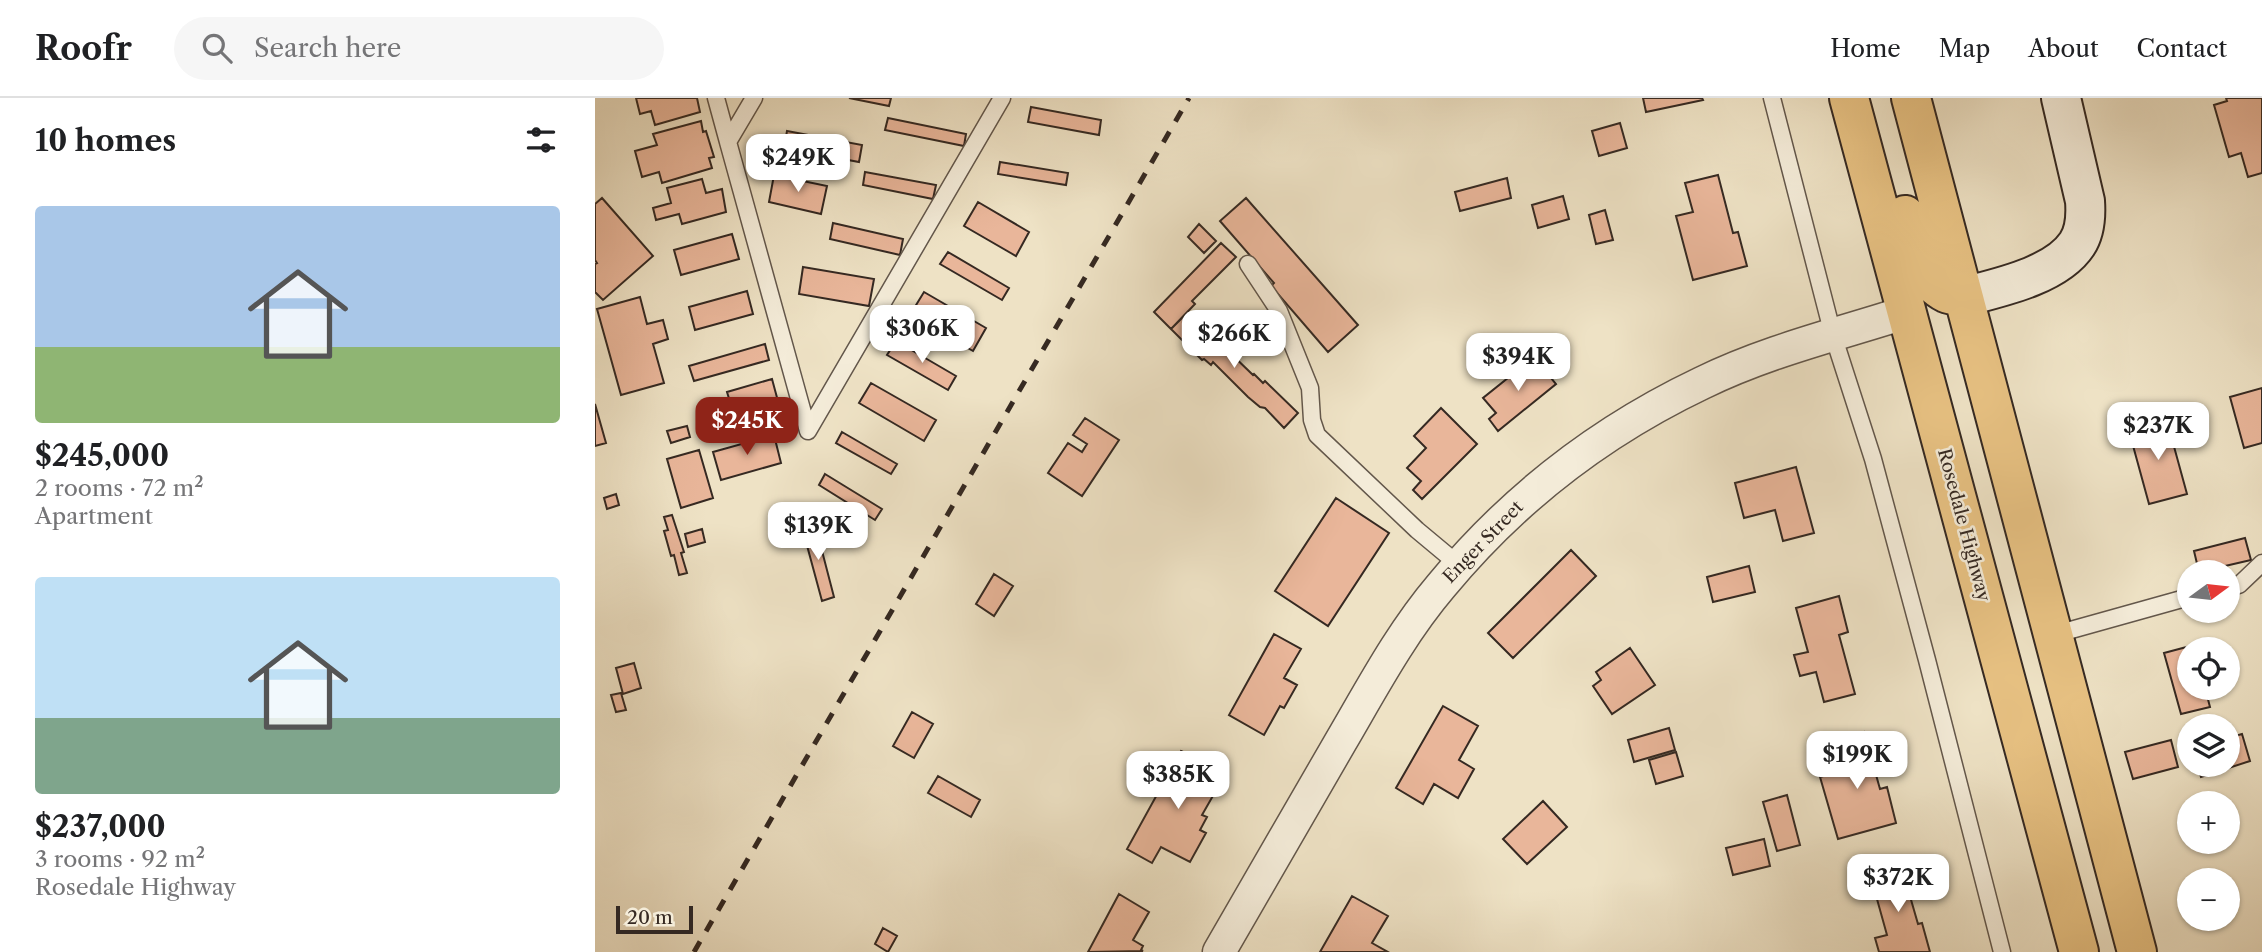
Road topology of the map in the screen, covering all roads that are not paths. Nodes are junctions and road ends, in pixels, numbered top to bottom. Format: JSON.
{"nodes":[{"id":1,"x":716,"y":98,"type":"edge"},
{"id":2,"x":754,"y":98,"type":"edge"},
{"id":3,"x":1002,"y":98,"type":"edge"},
{"id":4,"x":1772,"y":98,"type":"edge"},
{"id":5,"x":1849,"y":98,"type":"edge"},
{"id":6,"x":1874,"y":98,"type":"edge"},
{"id":7,"x":1911,"y":98,"type":"edge"},
{"id":8,"x":2061,"y":98,"type":"edge"},
{"id":9,"x":727,"y":142,"type":"junction"},
{"id":10,"x":1248,"y":264,"type":"dead end"},
{"id":11,"x":1963,"y":297,"type":"junction"},
{"id":12,"x":1907,"y":312,"type":"junction"},
{"id":13,"x":1833,"y":335,"type":"junction"},
{"id":14,"x":2262,"y":563,"type":"edge"},
{"id":15,"x":1459,"y":565,"type":"junction"},
{"id":16,"x":2240,"y":583,"type":"edge"},
{"id":17,"x":2177,"y":601,"type":"edge"},
{"id":18,"x":2055,"y":643,"type":"junction"},
{"id":19,"x":2080,"y":942,"type":"edge"},
{"id":20,"x":1219,"y":952,"type":"edge"},
{"id":21,"x":2002,"y":952,"type":"edge"},
{"id":22,"x":2137,"y":952,"type":"edge"}],
"edges":[{"from":1,"to":9,"type":"lane"},
{"from":2,"to":9,"type":"lane"},
{"from":3,"to":9,"type":"lane"},
{"from":4,"to":13,"type":"lane"},
{"from":5,"to":12,"type":"main road","name":"Rosedale Highway"},
{"from":6,"to":11,"type":"main road"},
{"from":7,"to":11,"type":"main road"},
{"from":8,"to":11,"type":"street"},
{"from":10,"to":15,"type":"lane"},
{"from":11,"to":18,"type":"main road"},
{"from":12,"to":13,"type":"street","name":"Enger Street"},
{"from":12,"to":18,"type":"main road"},
{"from":12,"to":19,"type":"main road","name":"Rosedale Highway"},
{"from":13,"to":15,"type":"street","name":"Enger Street"},
{"from":13,"to":21,"type":"lane"},
{"from":14,"to":16,"type":"lane"},
{"from":15,"to":20,"type":"street","name":"Enger Street"},
{"from":17,"to":18,"type":"lane"},
{"from":18,"to":22,"type":"main road"}]}
